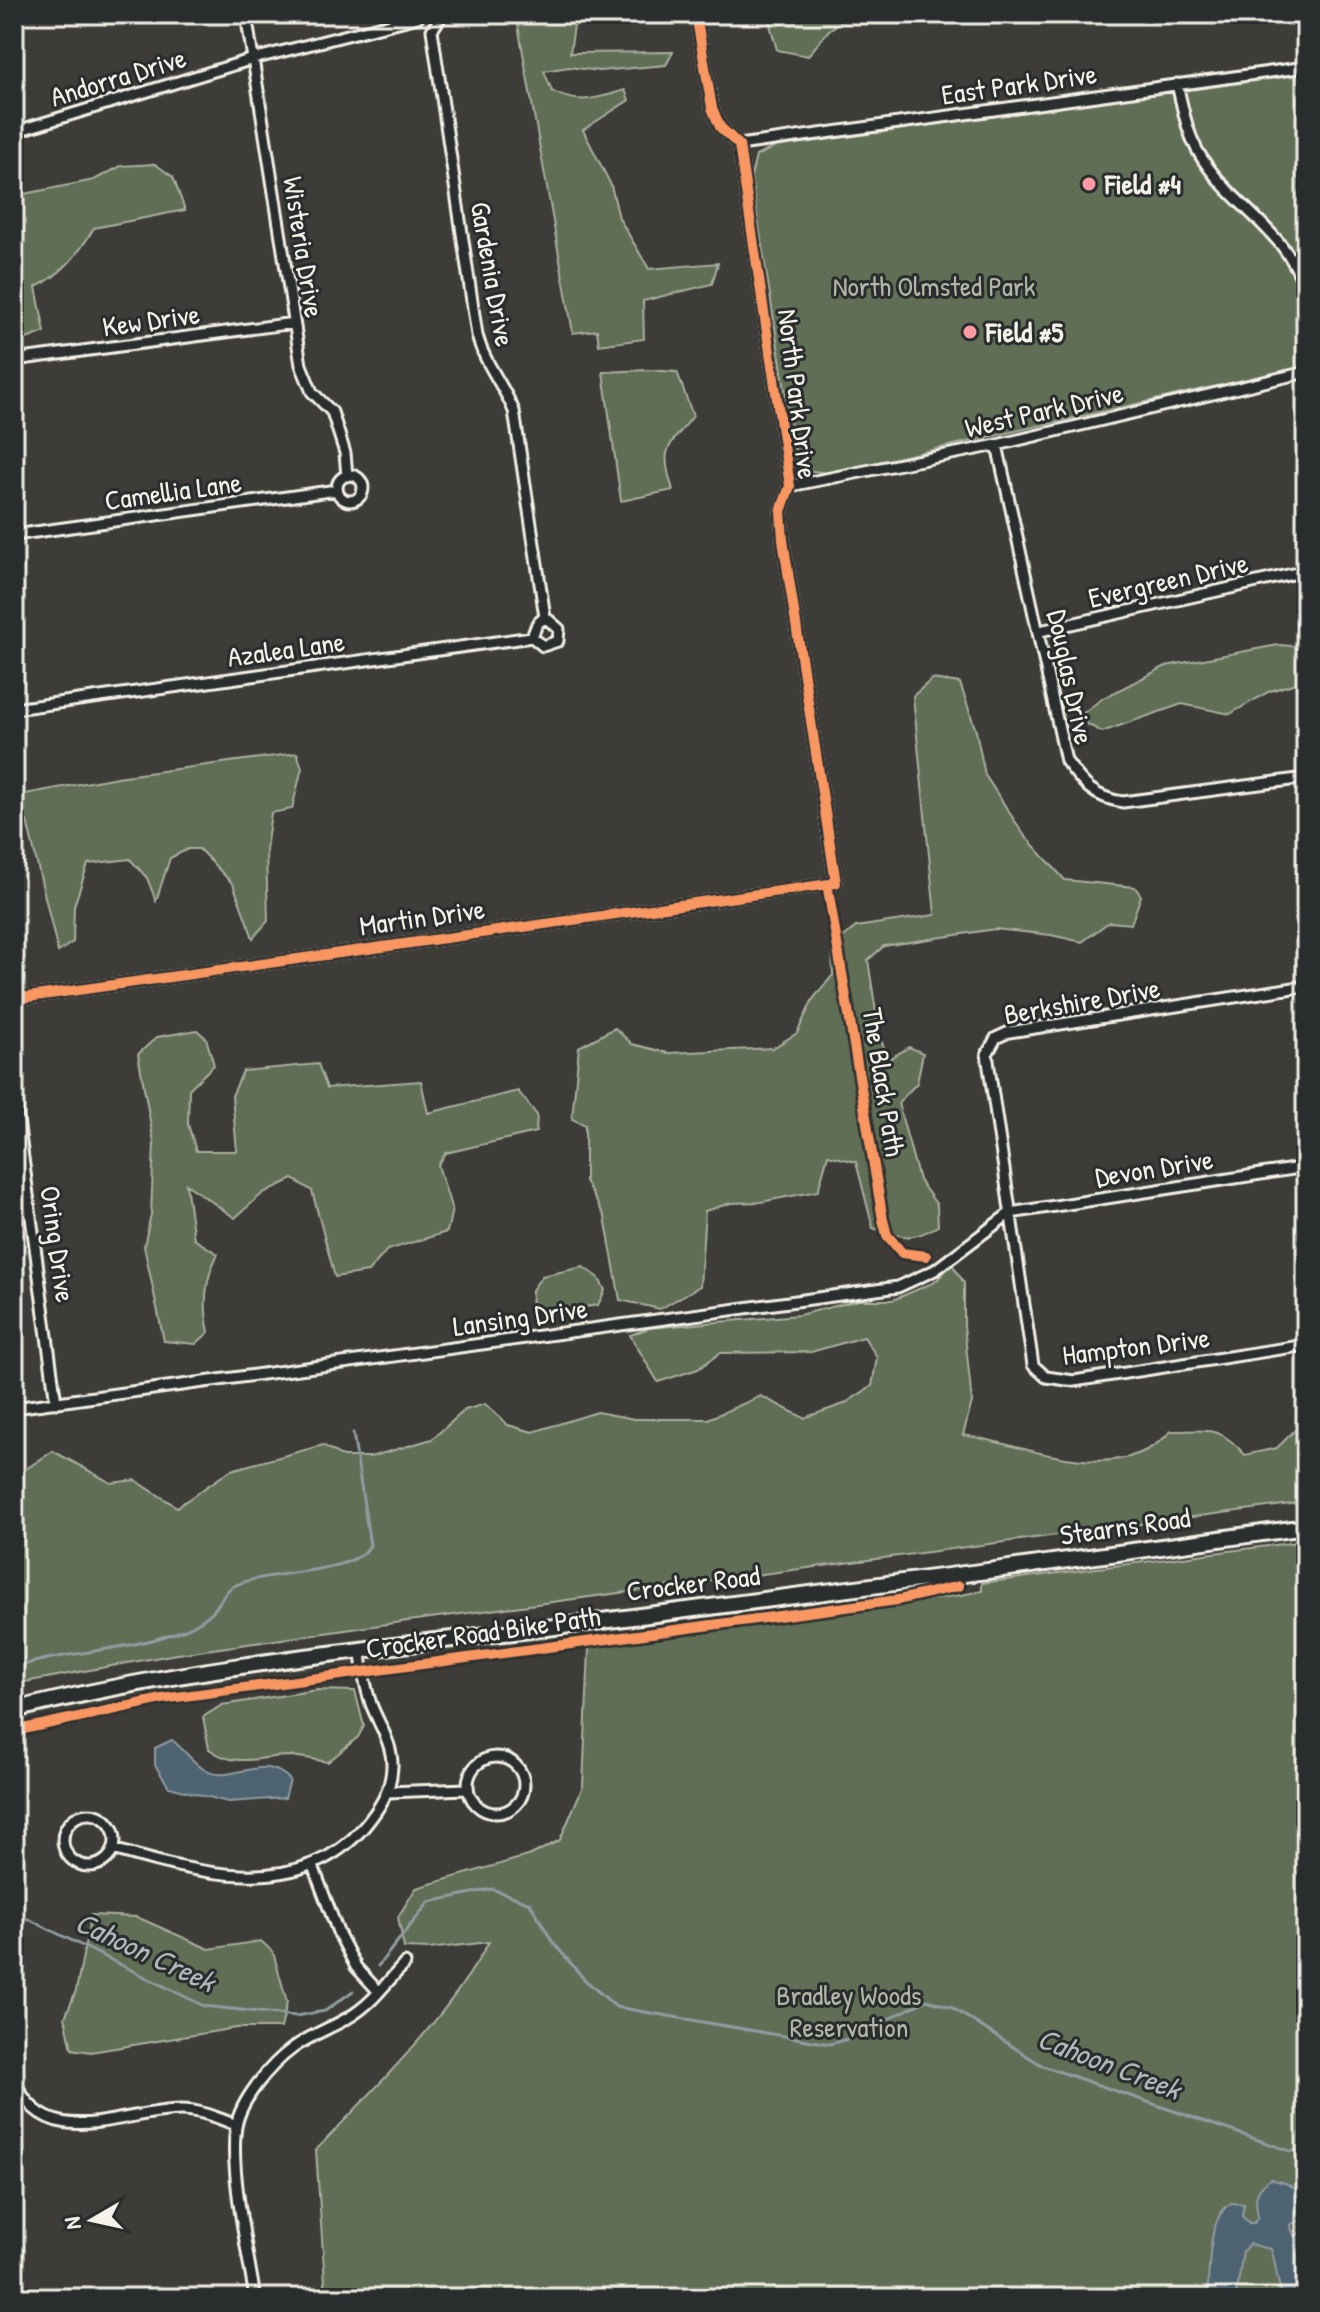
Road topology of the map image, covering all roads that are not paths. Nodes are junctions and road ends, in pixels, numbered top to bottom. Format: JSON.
{"nodes":[{"id":1,"x":246,"y":14,"type":"edge"},
{"id":2,"x":443,"y":14,"type":"edge"},
{"id":3,"x":696,"y":14,"type":"edge"},
{"id":4,"x":418,"y":16,"type":"edge"},
{"id":5,"x":432,"y":26,"type":"junction"},
{"id":6,"x":253,"y":59,"type":"junction"},
{"id":7,"x":1306,"y":67,"type":"edge"},
{"id":8,"x":1177,"y":84,"type":"junction"},
{"id":9,"x":14,"y":132,"type":"edge"},
{"id":10,"x":739,"y":145,"type":"junction"},
{"id":11,"x":1306,"y":292,"type":"edge"},
{"id":12,"x":294,"y":323,"type":"junction"},
{"id":13,"x":14,"y":360,"type":"edge"},
{"id":14,"x":1306,"y":372,"type":"edge"},
{"id":15,"x":997,"y":445,"type":"junction"},
{"id":16,"x":347,"y":476,"type":"junction"},
{"id":17,"x":790,"y":486,"type":"junction"},
{"id":18,"x":337,"y":490,"type":"junction"},
{"id":19,"x":14,"y":535,"type":"edge"},
{"id":20,"x":1306,"y":571,"type":"edge"},
{"id":21,"x":545,"y":617,"type":"junction"},
{"id":22,"x":1040,"y":631,"type":"junction"},
{"id":23,"x":532,"y":637,"type":"junction"},
{"id":24,"x":558,"y":641,"type":"joint"},
{"id":25,"x":14,"y":709,"type":"edge"},
{"id":26,"x":1306,"y":778,"type":"edge"},
{"id":27,"x":836,"y":883,"type":"joint"},
{"id":28,"x":1306,"y":986,"type":"edge"},
{"id":29,"x":14,"y":999,"type":"edge"},
{"id":30,"x":14,"y":1091,"type":"edge"},
{"id":31,"x":1306,"y":1167,"type":"edge"},
{"id":32,"x":1010,"y":1213,"type":"junction"},
{"id":33,"x":1306,"y":1345,"type":"edge"},
{"id":34,"x":56,"y":1403,"type":"junction"},
{"id":35,"x":14,"y":1408,"type":"edge"},
{"id":36,"x":1306,"y":1527,"type":"edge"},
{"id":37,"x":952,"y":1577,"type":"joint"},
{"id":38,"x":361,"y":1651,"type":"junction"},
{"id":39,"x":14,"y":1710,"type":"edge"},
{"id":40,"x":467,"y":1789,"type":"junction"},
{"id":41,"x":387,"y":1792,"type":"junction"},
{"id":42,"x":113,"y":1849,"type":"junction"},
{"id":43,"x":313,"y":1866,"type":"junction"},
{"id":44,"x":405,"y":1963,"type":"dead end"},
{"id":45,"x":379,"y":1992,"type":"junction"},
{"id":46,"x":14,"y":2079,"type":"edge"},
{"id":47,"x":236,"y":2125,"type":"junction"},
{"id":48,"x":255,"y":2298,"type":"edge"}],
"edges":[{"from":1,"to":6,"type":"street","name":"Wisteria Drive"},
{"from":2,"to":5,"type":"street"},
{"from":3,"to":10,"type":"street","name":"North Park Drive"},
{"from":4,"to":5,"type":"street"},
{"from":4,"to":6,"type":"street","name":"Andorra Drive"},
{"from":5,"to":21,"type":"street","name":"Gardenia Drive"},
{"from":6,"to":9,"type":"street","name":"Andorra Drive"},
{"from":6,"to":12,"type":"street","name":"Wisteria Drive"},
{"from":7,"to":8,"type":"street","name":"East Park Drive"},
{"from":8,"to":10,"type":"street","name":"East Park Drive"},
{"from":8,"to":11,"type":"street"},
{"from":10,"to":17,"type":"street","name":"North Park Drive"},
{"from":12,"to":13,"type":"street","name":"Kew Drive"},
{"from":12,"to":16,"type":"street","name":"Wisteria Drive"},
{"from":14,"to":15,"type":"street","name":"West Park Drive"},
{"from":15,"to":17,"type":"street","name":"West Park Drive"},
{"from":15,"to":22,"type":"street","name":"Douglas Drive"},
{"from":16,"to":18,"type":"street"},
{"from":16,"to":18,"type":"street"},
{"from":17,"to":27,"type":"street","name":"North Park Drive"},
{"from":18,"to":19,"type":"street","name":"Camellia Lane"},
{"from":20,"to":22,"type":"street","name":"Evergreen Drive"},
{"from":21,"to":23,"type":"street"},
{"from":21,"to":24,"type":"street","name":"Gardenia Drive"},
{"from":22,"to":26,"type":"street","name":"Douglas Drive"},
{"from":23,"to":24,"type":"street","name":"Azalea Lane"},
{"from":23,"to":25,"type":"street","name":"Azalea Lane"},
{"from":27,"to":29,"type":"street","name":"Martin Drive"},
{"from":28,"to":32,"type":"street","name":"Berkshire Drive"},
{"from":30,"to":34,"type":"street","name":"Oring Drive"},
{"from":31,"to":32,"type":"street","name":"Devon Drive"},
{"from":32,"to":33,"type":"street","name":"Hampton Drive"},
{"from":32,"to":34,"type":"street","name":"Lansing Drive"},
{"from":34,"to":35,"type":"street","name":"Lansing Drive"},
{"from":36,"to":37,"type":"main road","name":"Stearns Road"},
{"from":37,"to":38,"type":"main road","name":"Crocker Road"},
{"from":38,"to":39,"type":"main road","name":"Crocker Road"},
{"from":38,"to":41,"type":"street"},
{"from":40,"to":40,"type":"street"},
{"from":40,"to":41,"type":"street"},
{"from":41,"to":43,"type":"street"},
{"from":42,"to":42,"type":"street"},
{"from":42,"to":43,"type":"street"},
{"from":43,"to":45,"type":"street"},
{"from":44,"to":45,"type":"street"},
{"from":45,"to":47,"type":"street"},
{"from":46,"to":47,"type":"street"},
{"from":47,"to":48,"type":"street"}]}
